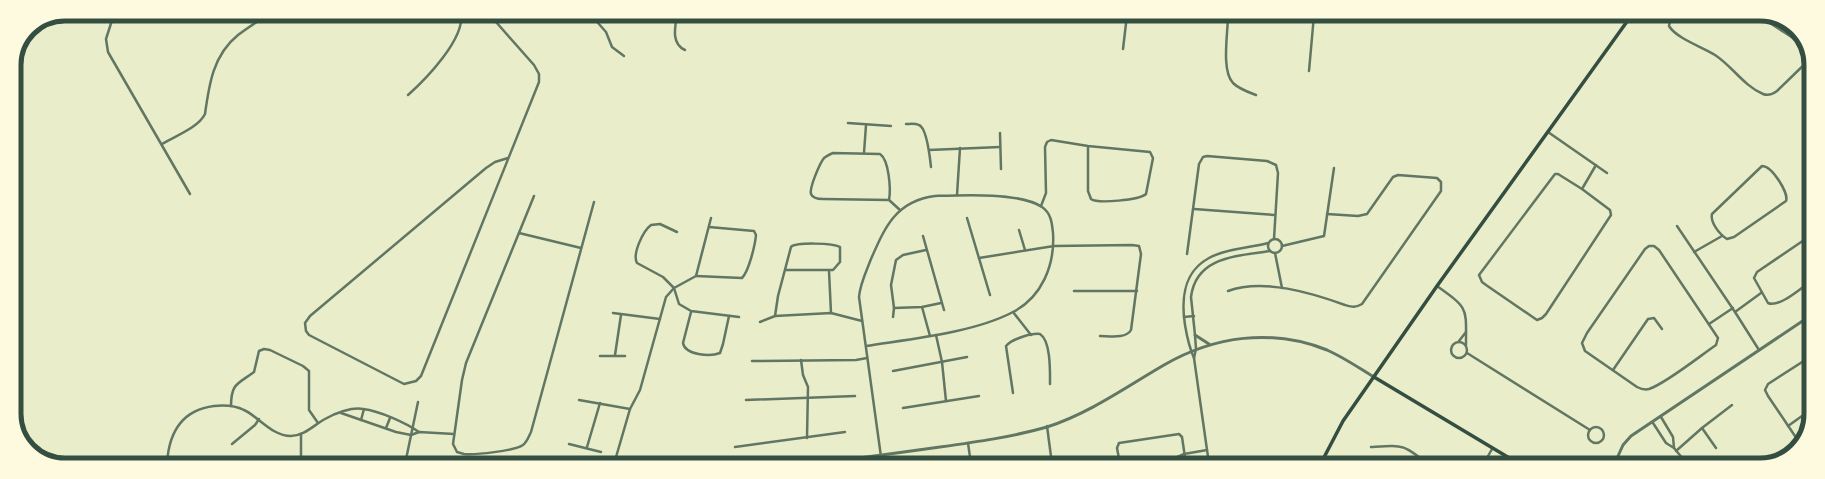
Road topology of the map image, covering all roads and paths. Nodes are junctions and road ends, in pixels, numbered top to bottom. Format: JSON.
{"nodes":[{"id":1,"x":112,"y":21,"type":"edge"},
{"id":2,"x":258,"y":21,"type":"edge"},
{"id":3,"x":461,"y":21,"type":"edge"},
{"id":4,"x":495,"y":21,"type":"edge"},
{"id":5,"x":597,"y":21,"type":"edge"},
{"id":6,"x":677,"y":21,"type":"edge"},
{"id":7,"x":1126,"y":21,"type":"edge"},
{"id":8,"x":1228,"y":21,"type":"edge"},
{"id":9,"x":1313,"y":21,"type":"edge"},
{"id":10,"x":1627,"y":21,"type":"edge"},
{"id":11,"x":1670,"y":21,"type":"edge"},
{"id":12,"x":1768,"y":22,"type":"edge"},
{"id":13,"x":1784,"y":28,"type":"edge"},
{"id":14,"x":1782,"y":31,"type":"junction"},
{"id":15,"x":1797,"y":41,"type":"edge"},
{"id":16,"x":1123,"y":49,"type":"dead end"},
{"id":17,"x":685,"y":50,"type":"dead end"},
{"id":18,"x":624,"y":56,"type":"dead end"},
{"id":19,"x":1804,"y":65,"type":"edge"},
{"id":20,"x":1309,"y":71,"type":"dead end"},
{"id":21,"x":408,"y":95,"type":"dead end"},
{"id":22,"x":1256,"y":95,"type":"dead end"},
{"id":23,"x":848,"y":123,"type":"dead end"},
{"id":24,"x":906,"y":124,"type":"dead end"},
{"id":25,"x":866,"y":125,"type":"junction"},
{"id":26,"x":891,"y":126,"type":"dead end"},
{"id":27,"x":1548,"y":132,"type":"junction"},
{"id":28,"x":1000,"y":134,"type":"dead end"},
{"id":29,"x":162,"y":144,"type":"junction"},
{"id":30,"x":1088,"y":146,"type":"junction"},
{"id":31,"x":1000,"y":147,"type":"junction"},
{"id":32,"x":960,"y":148,"type":"junction"},
{"id":33,"x":930,"y":150,"type":"junction"},
{"id":34,"x":864,"y":153,"type":"junction"},
{"id":35,"x":508,"y":158,"type":"junction"},
{"id":36,"x":1596,"y":165,"type":"junction"},
{"id":37,"x":932,"y":167,"type":"dead end"},
{"id":38,"x":1334,"y":168,"type":"dead end"},
{"id":39,"x":1001,"y":169,"type":"dead end"},
{"id":40,"x":1608,"y":173,"type":"dead end"},
{"id":41,"x":1582,"y":189,"type":"junction"},
{"id":42,"x":190,"y":194,"type":"dead end"},
{"id":43,"x":957,"y":195,"type":"junction"},
{"id":44,"x":534,"y":196,"type":"dead end"},
{"id":45,"x":889,"y":200,"type":"junction"},
{"id":46,"x":594,"y":202,"type":"dead end"},
{"id":47,"x":1041,"y":206,"type":"junction"},
{"id":48,"x":1194,"y":209,"type":"junction"},
{"id":49,"x":900,"y":210,"type":"junction"},
{"id":50,"x":1327,"y":214,"type":"junction"},
{"id":51,"x":1274,"y":215,"type":"junction"},
{"id":52,"x":711,"y":218,"type":"dead end"},
{"id":53,"x":967,"y":218,"type":"dead end"},
{"id":54,"x":1677,"y":226,"type":"dead end"},
{"id":55,"x":708,"y":227,"type":"junction"},
{"id":56,"x":1019,"y":230,"type":"dead end"},
{"id":57,"x":678,"y":232,"type":"dead end"},
{"id":58,"x":519,"y":233,"type":"junction"},
{"id":59,"x":923,"y":236,"type":"dead end"},
{"id":60,"x":1722,"y":236,"type":"junction"},
{"id":61,"x":1274,"y":239,"type":"junction"},
{"id":62,"x":1804,"y":240,"type":"edge"},
{"id":63,"x":1268,"y":243,"type":"junction"},
{"id":64,"x":1054,"y":246,"type":"junction"},
{"id":65,"x":1282,"y":246,"type":"junction"},
{"id":66,"x":582,"y":248,"type":"junction"},
{"id":67,"x":926,"y":250,"type":"junction"},
{"id":68,"x":1025,"y":250,"type":"junction"},
{"id":69,"x":1270,"y":251,"type":"junction"},
{"id":70,"x":1694,"y":252,"type":"junction"},
{"id":71,"x":1275,"y":253,"type":"junction"},
{"id":72,"x":1187,"y":254,"type":"dead end"},
{"id":73,"x":980,"y":258,"type":"junction"},
{"id":74,"x":785,"y":270,"type":"junction"},
{"id":75,"x":829,"y":270,"type":"junction"},
{"id":76,"x":696,"y":276,"type":"junction"},
{"id":77,"x":1437,"y":286,"type":"junction"},
{"id":78,"x":1804,"y":286,"type":"edge"},
{"id":79,"x":674,"y":288,"type":"junction"},
{"id":80,"x":1282,"y":288,"type":"junction"},
{"id":81,"x":1074,"y":291,"type":"dead end"},
{"id":82,"x":1136,"y":291,"type":"junction"},
{"id":83,"x":1228,"y":291,"type":"dead end"},
{"id":84,"x":1761,"y":292,"type":"junction"},
{"id":85,"x":990,"y":295,"type":"dead end"},
{"id":86,"x":942,"y":302,"type":"junction"},
{"id":87,"x":922,"y":307,"type":"junction"},
{"id":88,"x":894,"y":308,"type":"junction"},
{"id":89,"x":1733,"y":308,"type":"junction"},
{"id":90,"x":944,"y":310,"type":"dead end"},
{"id":91,"x":691,"y":311,"type":"junction"},
{"id":92,"x":1013,"y":312,"type":"junction"},
{"id":93,"x":1736,"y":312,"type":"junction"},
{"id":94,"x":613,"y":313,"type":"dead end"},
{"id":95,"x":830,"y":313,"type":"junction"},
{"id":96,"x":621,"y":314,"type":"junction"},
{"id":97,"x":728,"y":316,"type":"junction"},
{"id":98,"x":775,"y":316,"type":"junction"},
{"id":99,"x":1194,"y":316,"type":"junction"},
{"id":100,"x":892,"y":317,"type":"dead end"},
{"id":101,"x":1184,"y":317,"type":"junction"},
{"id":102,"x":739,"y":318,"type":"dead end"},
{"id":103,"x":660,"y":319,"type":"junction"},
{"id":104,"x":1804,"y":320,"type":"edge"},
{"id":105,"x":862,"y":321,"type":"junction"},
{"id":106,"x":760,"y":322,"type":"dead end"},
{"id":107,"x":1710,"y":324,"type":"junction"},
{"id":108,"x":1662,"y":329,"type":"dead end"},
{"id":109,"x":1466,"y":332,"type":"junction"},
{"id":110,"x":936,"y":335,"type":"junction"},
{"id":111,"x":1031,"y":335,"type":"junction"},
{"id":112,"x":1195,"y":335,"type":"junction"},
{"id":113,"x":930,"y":336,"type":"junction"},
{"id":114,"x":1100,"y":336,"type":"dead end"},
{"id":115,"x":1459,"y":342,"type":"junction"},
{"id":116,"x":1209,"y":344,"type":"junction"},
{"id":117,"x":1466,"y":345,"type":"junction"},
{"id":118,"x":866,"y":346,"type":"junction"},
{"id":119,"x":1196,"y":349,"type":"junction"},
{"id":120,"x":1759,"y":350,"type":"junction"},
{"id":121,"x":1191,"y":351,"type":"junction"},
{"id":122,"x":1467,"y":353,"type":"junction"},
{"id":123,"x":615,"y":355,"type":"junction"},
{"id":124,"x":600,"y":356,"type":"dead end"},
{"id":125,"x":625,"y":356,"type":"dead end"},
{"id":126,"x":967,"y":357,"type":"dead end"},
{"id":127,"x":867,"y":358,"type":"junction"},
{"id":128,"x":1194,"y":358,"type":"junction"},
{"id":129,"x":801,"y":360,"type":"junction"},
{"id":130,"x":1804,"y":360,"type":"edge"},
{"id":131,"x":752,"y":361,"type":"dead end"},
{"id":132,"x":942,"y":362,"type":"junction"},
{"id":133,"x":1613,"y":370,"type":"junction"},
{"id":134,"x":893,"y":371,"type":"dead end"},
{"id":135,"x":1374,"y":378,"type":"junction"},
{"id":136,"x":1050,"y":384,"type":"dead end"},
{"id":137,"x":1013,"y":393,"type":"dead end"},
{"id":138,"x":855,"y":396,"type":"dead end"},
{"id":139,"x":979,"y":396,"type":"dead end"},
{"id":140,"x":808,"y":398,"type":"junction"},
{"id":141,"x":579,"y":400,"type":"dead end"},
{"id":142,"x":746,"y":400,"type":"dead end"},
{"id":143,"x":946,"y":401,"type":"junction"},
{"id":144,"x":418,"y":402,"type":"dead end"},
{"id":145,"x":600,"y":403,"type":"junction"},
{"id":146,"x":1732,"y":405,"type":"dead end"},
{"id":147,"x":231,"y":406,"type":"junction"},
{"id":148,"x":903,"y":408,"type":"dead end"},
{"id":149,"x":364,"y":409,"type":"junction"},
{"id":150,"x":630,"y":409,"type":"junction"},
{"id":151,"x":340,"y":413,"type":"junction"},
{"id":152,"x":1804,"y":415,"type":"edge"},
{"id":153,"x":1661,"y":417,"type":"junction"},
{"id":154,"x":390,"y":418,"type":"junction"},
{"id":155,"x":259,"y":419,"type":"junction"},
{"id":156,"x":361,"y":420,"type":"junction"},
{"id":157,"x":318,"y":423,"type":"junction"},
{"id":158,"x":1653,"y":423,"type":"junction"},
{"id":159,"x":1047,"y":426,"type":"junction"},
{"id":160,"x":1788,"y":426,"type":"junction"},
{"id":161,"x":412,"y":427,"type":"junction"},
{"id":162,"x":386,"y":428,"type":"junction"},
{"id":163,"x":1702,"y":428,"type":"junction"},
{"id":164,"x":1590,"y":430,"type":"junction"},
{"id":165,"x":419,"y":432,"type":"junction"},
{"id":166,"x":844,"y":432,"type":"dead end"},
{"id":167,"x":302,"y":434,"type":"junction"},
{"id":168,"x":454,"y":434,"type":"junction"},
{"id":169,"x":411,"y":435,"type":"junction"},
{"id":170,"x":807,"y":438,"type":"junction"},
{"id":171,"x":1796,"y":438,"type":"edge"},
{"id":172,"x":968,"y":443,"type":"junction"},
{"id":173,"x":232,"y":444,"type":"dead end"},
{"id":174,"x":569,"y":444,"type":"dead end"},
{"id":175,"x":1371,"y":446,"type":"dead end"},
{"id":176,"x":587,"y":447,"type":"junction"},
{"id":177,"x":735,"y":447,"type":"dead end"},
{"id":178,"x":1716,"y":448,"type":"dead end"},
{"id":179,"x":1492,"y":449,"type":"junction"},
{"id":180,"x":1675,"y":449,"type":"junction"},
{"id":181,"x":1207,"y":450,"type":"junction"},
{"id":182,"x":601,"y":452,"type":"dead end"},
{"id":183,"x":1184,"y":454,"type":"junction"},
{"id":184,"x":881,"y":455,"type":"junction"},
{"id":185,"x":167,"y":458,"type":"edge"},
{"id":186,"x":301,"y":458,"type":"edge"},
{"id":187,"x":406,"y":458,"type":"edge"},
{"id":188,"x":616,"y":458,"type":"edge"},
{"id":189,"x":858,"y":458,"type":"edge"},
{"id":190,"x":881,"y":458,"type":"edge"},
{"id":191,"x":970,"y":458,"type":"edge"},
{"id":192,"x":1051,"y":458,"type":"edge"},
{"id":193,"x":1119,"y":458,"type":"edge"},
{"id":194,"x":1174,"y":458,"type":"edge"},
{"id":195,"x":1185,"y":458,"type":"edge"},
{"id":196,"x":1208,"y":458,"type":"edge"},
{"id":197,"x":1324,"y":458,"type":"edge"},
{"id":198,"x":1420,"y":458,"type":"edge"},
{"id":199,"x":1487,"y":458,"type":"edge"},
{"id":200,"x":1509,"y":458,"type":"edge"},
{"id":201,"x":1617,"y":458,"type":"edge"},
{"id":202,"x":1682,"y":458,"type":"edge"}],
"edges":[{"from":1,"to":29,"type":"street"},
{"from":2,"to":29,"type":"street"},
{"from":3,"to":21,"type":"street"},
{"from":4,"to":35,"type":"street"},
{"from":5,"to":18,"type":"street"},
{"from":6,"to":17,"type":"street"},
{"from":7,"to":16,"type":"street"},
{"from":8,"to":22,"type":"street"},
{"from":9,"to":20,"type":"street"},
{"from":10,"to":27,"type":"main road"},
{"from":11,"to":19,"type":"street"},
{"from":12,"to":14,"type":"street"},
{"from":13,"to":14,"type":"street"},
{"from":14,"to":15,"type":"street"},
{"from":23,"to":25,"type":"street"},
{"from":24,"to":33,"type":"street"},
{"from":25,"to":26,"type":"street"},
{"from":25,"to":34,"type":"street"},
{"from":27,"to":36,"type":"street"},
{"from":27,"to":77,"type":"main road"},
{"from":28,"to":31,"type":"street"},
{"from":29,"to":42,"type":"street"},
{"from":30,"to":30,"type":"street"},
{"from":30,"to":47,"type":"street"},
{"from":31,"to":32,"type":"street"},
{"from":31,"to":39,"type":"street"},
{"from":32,"to":33,"type":"street"},
{"from":32,"to":43,"type":"street"},
{"from":33,"to":37,"type":"street"},
{"from":34,"to":45,"type":"street"},
{"from":34,"to":45,"type":"street"},
{"from":35,"to":35,"type":"street"},
{"from":36,"to":40,"type":"street"},
{"from":36,"to":41,"type":"street"},
{"from":38,"to":50,"type":"street"},
{"from":41,"to":41,"type":"street"},
{"from":43,"to":47,"type":"street"},
{"from":43,"to":49,"type":"street"},
{"from":44,"to":58,"type":"street"},
{"from":45,"to":49,"type":"street"},
{"from":46,"to":66,"type":"street"},
{"from":47,"to":64,"type":"street"},
{"from":48,"to":51,"type":"street"},
{"from":48,"to":51,"type":"street"},
{"from":48,"to":72,"type":"street"},
{"from":49,"to":105,"type":"street"},
{"from":50,"to":65,"type":"street"},
{"from":50,"to":80,"type":"street"},
{"from":51,"to":61,"type":"street"},
{"from":52,"to":55,"type":"street"},
{"from":53,"to":73,"type":"street"},
{"from":54,"to":70,"type":"street"},
{"from":55,"to":76,"type":"street"},
{"from":55,"to":76,"type":"street"},
{"from":56,"to":68,"type":"street"},
{"from":57,"to":79,"type":"street"},
{"from":58,"to":66,"type":"street"},
{"from":58,"to":168,"type":"street"},
{"from":59,"to":67,"type":"street"},
{"from":60,"to":60,"type":"street"},
{"from":60,"to":70,"type":"street"},
{"from":61,"to":63,"type":"street"},
{"from":61,"to":65,"type":"street"},
{"from":62,"to":84,"type":"street"},
{"from":63,"to":69,"type":"street"},
{"from":63,"to":101,"type":"street"},
{"from":64,"to":68,"type":"street"},
{"from":64,"to":82,"type":"street"},
{"from":64,"to":92,"type":"street"},
{"from":65,"to":71,"type":"street"},
{"from":66,"to":168,"type":"street"},
{"from":67,"to":86,"type":"street"},
{"from":67,"to":88,"type":"street"},
{"from":68,"to":73,"type":"street"},
{"from":69,"to":71,"type":"street"},
{"from":69,"to":99,"type":"street"},
{"from":70,"to":89,"type":"street"},
{"from":71,"to":80,"type":"street"},
{"from":73,"to":85,"type":"street"},
{"from":74,"to":75,"type":"street"},
{"from":74,"to":75,"type":"street"},
{"from":74,"to":98,"type":"street"},
{"from":75,"to":95,"type":"street"},
{"from":76,"to":79,"type":"street"},
{"from":77,"to":109,"type":"street"},
{"from":77,"to":135,"type":"main road"},
{"from":78,"to":84,"type":"street"},
{"from":79,"to":91,"type":"street"},
{"from":79,"to":103,"type":"street"},
{"from":80,"to":83,"type":"street"},
{"from":81,"to":82,"type":"street"},
{"from":82,"to":114,"type":"street"},
{"from":84,"to":93,"type":"street"},
{"from":86,"to":87,"type":"street"},
{"from":86,"to":90,"type":"street"},
{"from":87,"to":88,"type":"street"},
{"from":87,"to":113,"type":"street"},
{"from":88,"to":100,"type":"street"},
{"from":89,"to":93,"type":"street"},
{"from":89,"to":107,"type":"street"},
{"from":91,"to":97,"type":"street"},
{"from":91,"to":97,"type":"street"},
{"from":92,"to":110,"type":"street"},
{"from":92,"to":111,"type":"street"},
{"from":93,"to":120,"type":"street"},
{"from":94,"to":96,"type":"street"},
{"from":95,"to":98,"type":"street"},
{"from":95,"to":105,"type":"street"},
{"from":96,"to":103,"type":"street"},
{"from":96,"to":123,"type":"street"},
{"from":97,"to":102,"type":"street"},
{"from":98,"to":106,"type":"street"},
{"from":99,"to":101,"type":"street"},
{"from":99,"to":112,"type":"street"},
{"from":101,"to":121,"type":"street"},
{"from":103,"to":150,"type":"street"},
{"from":104,"to":120,"type":"street"},
{"from":105,"to":118,"type":"street"},
{"from":107,"to":133,"type":"street"},
{"from":107,"to":133,"type":"street"},
{"from":108,"to":133,"type":"street"},
{"from":109,"to":115,"type":"street"},
{"from":109,"to":117,"type":"street"},
{"from":110,"to":113,"type":"street"},
{"from":110,"to":132,"type":"street"},
{"from":111,"to":136,"type":"street"},
{"from":111,"to":137,"type":"street"},
{"from":112,"to":116,"type":"street"},
{"from":112,"to":119,"type":"street"},
{"from":113,"to":118,"type":"street"},
{"from":115,"to":117,"type":"street"},
{"from":115,"to":122,"type":"street"},
{"from":116,"to":119,"type":"street"},
{"from":116,"to":135,"type":"street"},
{"from":117,"to":122,"type":"street"},
{"from":118,"to":127,"type":"street"},
{"from":119,"to":121,"type":"street"},
{"from":119,"to":128,"type":"street"},
{"from":120,"to":153,"type":"street"},
{"from":121,"to":128,"type":"street"},
{"from":121,"to":159,"type":"street"},
{"from":122,"to":164,"type":"street"},
{"from":123,"to":124,"type":"street"},
{"from":123,"to":125,"type":"street"},
{"from":126,"to":132,"type":"street"},
{"from":127,"to":129,"type":"street"},
{"from":127,"to":184,"type":"street"},
{"from":128,"to":181,"type":"street"},
{"from":129,"to":131,"type":"street"},
{"from":129,"to":140,"type":"street"},
{"from":130,"to":160,"type":"street"},
{"from":132,"to":134,"type":"street"},
{"from":132,"to":143,"type":"street"},
{"from":135,"to":179,"type":"main road"},
{"from":135,"to":197,"type":"main road"},
{"from":138,"to":140,"type":"street"},
{"from":139,"to":143,"type":"street"},
{"from":140,"to":142,"type":"street"},
{"from":140,"to":170,"type":"street"},
{"from":141,"to":145,"type":"street"},
{"from":143,"to":148,"type":"street"},
{"from":144,"to":161,"type":"street"},
{"from":145,"to":150,"type":"street"},
{"from":145,"to":176,"type":"street"},
{"from":146,"to":163,"type":"street"},
{"from":147,"to":155,"type":"street"},
{"from":147,"to":157,"type":"street"},
{"from":147,"to":185,"type":"street"},
{"from":149,"to":151,"type":"street"},
{"from":149,"to":154,"type":"street"},
{"from":149,"to":156,"type":"street"},
{"from":150,"to":188,"type":"street"},
{"from":151,"to":156,"type":"street"},
{"from":151,"to":157,"type":"street"},
{"from":152,"to":160,"type":"street"},
{"from":153,"to":158,"type":"street"},
{"from":153,"to":180,"type":"street"},
{"from":154,"to":161,"type":"street"},
{"from":154,"to":162,"type":"street"},
{"from":155,"to":167,"type":"street"},
{"from":155,"to":173,"type":"street"},
{"from":156,"to":162,"type":"street"},
{"from":157,"to":167,"type":"street"},
{"from":158,"to":180,"type":"street"},
{"from":158,"to":201,"type":"street"},
{"from":159,"to":172,"type":"street"},
{"from":159,"to":192,"type":"street"},
{"from":160,"to":171,"type":"street"},
{"from":161,"to":165,"type":"street"},
{"from":161,"to":169,"type":"street"},
{"from":162,"to":169,"type":"street"},
{"from":163,"to":178,"type":"street"},
{"from":163,"to":180,"type":"street"},
{"from":164,"to":164,"type":"street"},
{"from":165,"to":168,"type":"street"},
{"from":165,"to":169,"type":"street"},
{"from":166,"to":170,"type":"street"},
{"from":167,"to":186,"type":"street"},
{"from":169,"to":187,"type":"street"},
{"from":170,"to":177,"type":"street"},
{"from":172,"to":184,"type":"street"},
{"from":172,"to":191,"type":"street"},
{"from":174,"to":176,"type":"street"},
{"from":175,"to":198,"type":"street"},
{"from":176,"to":182,"type":"street"},
{"from":179,"to":199,"type":"street"},
{"from":179,"to":200,"type":"main road"},
{"from":180,"to":202,"type":"street"},
{"from":181,"to":183,"type":"street"},
{"from":181,"to":196,"type":"street"},
{"from":183,"to":193,"type":"street"},
{"from":183,"to":194,"type":"street"},
{"from":183,"to":195,"type":"street"},
{"from":184,"to":189,"type":"street"},
{"from":184,"to":190,"type":"street"}]}
